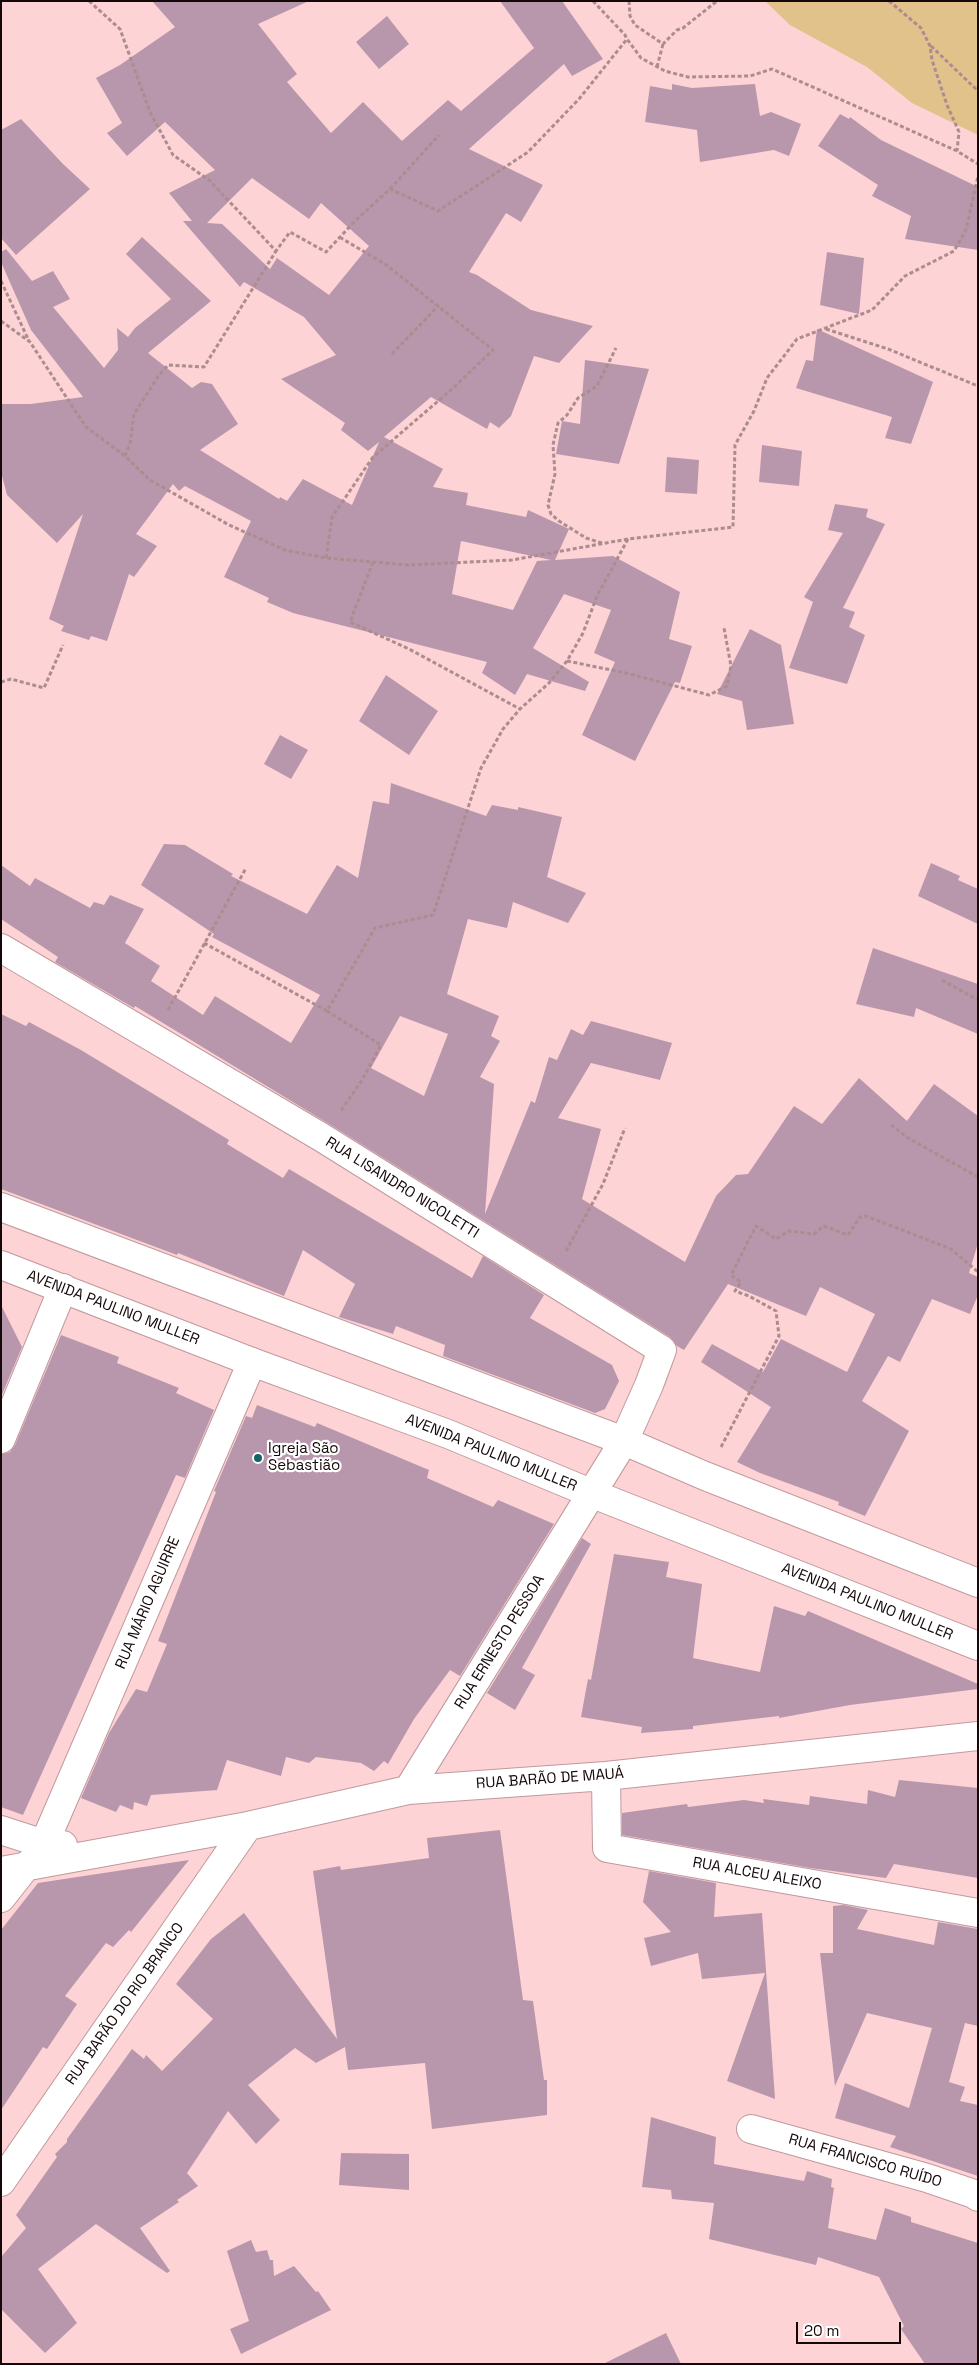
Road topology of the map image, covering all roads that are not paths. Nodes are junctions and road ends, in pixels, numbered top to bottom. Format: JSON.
{"nodes":[{"id":1,"x":1,"y":948,"type":"edge"},
{"id":2,"x":1,"y":1207,"type":"edge"},
{"id":3,"x":1,"y":1265,"type":"edge"},
{"id":4,"x":63,"y":1288,"type":"junction"},
{"id":5,"x":252,"y":1362,"type":"junction"},
{"id":6,"x":1,"y":1439,"type":"edge"},
{"id":7,"x":624,"y":1441,"type":"junction"},
{"id":8,"x":593,"y":1494,"type":"junction"},
{"id":9,"x":978,"y":1584,"type":"edge"},
{"id":10,"x":978,"y":1646,"type":"edge"},
{"id":11,"x":978,"y":1736,"type":"edge"},
{"id":12,"x":606,"y":1776,"type":"junction"},
{"id":13,"x":408,"y":1790,"type":"junction"},
{"id":14,"x":248,"y":1826,"type":"junction"},
{"id":15,"x":1,"y":1830,"type":"edge"},
{"id":16,"x":44,"y":1844,"type":"junction"},
{"id":17,"x":127,"y":1849,"type":"junction"},
{"id":18,"x":14,"y":1868,"type":"edge"},
{"id":19,"x":1,"y":1898,"type":"edge"},
{"id":20,"x":978,"y":1913,"type":"edge"},
{"id":21,"x":751,"y":2129,"type":"dead end"},
{"id":22,"x":1,"y":2182,"type":"edge"},
{"id":23,"x":978,"y":2197,"type":"edge"}],
"edges":[{"from":1,"to":7,"type":"street","name":"RUA LISANDRO NICOLETTI"},
{"from":2,"to":7,"type":"street"},
{"from":3,"to":4,"type":"street","name":"AVENIDA PAULINO MULLER"},
{"from":4,"to":5,"type":"street","name":"AVENIDA PAULINO MULLER"},
{"from":4,"to":6,"type":"street"},
{"from":5,"to":8,"type":"street","name":"AVENIDA PAULINO MULLER"},
{"from":5,"to":16,"type":"street","name":"RUA MÁRIO AGUIRRE"},
{"from":7,"to":8,"type":"street","name":"RUA LISANDRO NICOLETTI"},
{"from":7,"to":9,"type":"street"},
{"from":8,"to":10,"type":"street","name":"AVENIDA PAULINO MULLER"},
{"from":8,"to":13,"type":"street","name":"RUA ERNESTO PESSOA"},
{"from":11,"to":12,"type":"street","name":"RUA BARÃO DE MAUÁ"},
{"from":12,"to":13,"type":"street","name":"RUA BARÃO DE MAUÁ"},
{"from":12,"to":20,"type":"street","name":"RUA ALCEU ALEIXO"},
{"from":13,"to":14,"type":"street","name":"RUA BARÃO DE MAUÁ"},
{"from":14,"to":17,"type":"street","name":"RUA BARÃO DE MAUÁ"},
{"from":14,"to":22,"type":"street","name":"RUA BARÃO DO RIO BRANCO"},
{"from":15,"to":16,"type":"street"},
{"from":16,"to":17,"type":"street"},
{"from":17,"to":18,"type":"street"},
{"from":18,"to":19,"type":"street"},
{"from":21,"to":23,"type":"street","name":"RUA FRANCISCO RUÍDO"}]}
